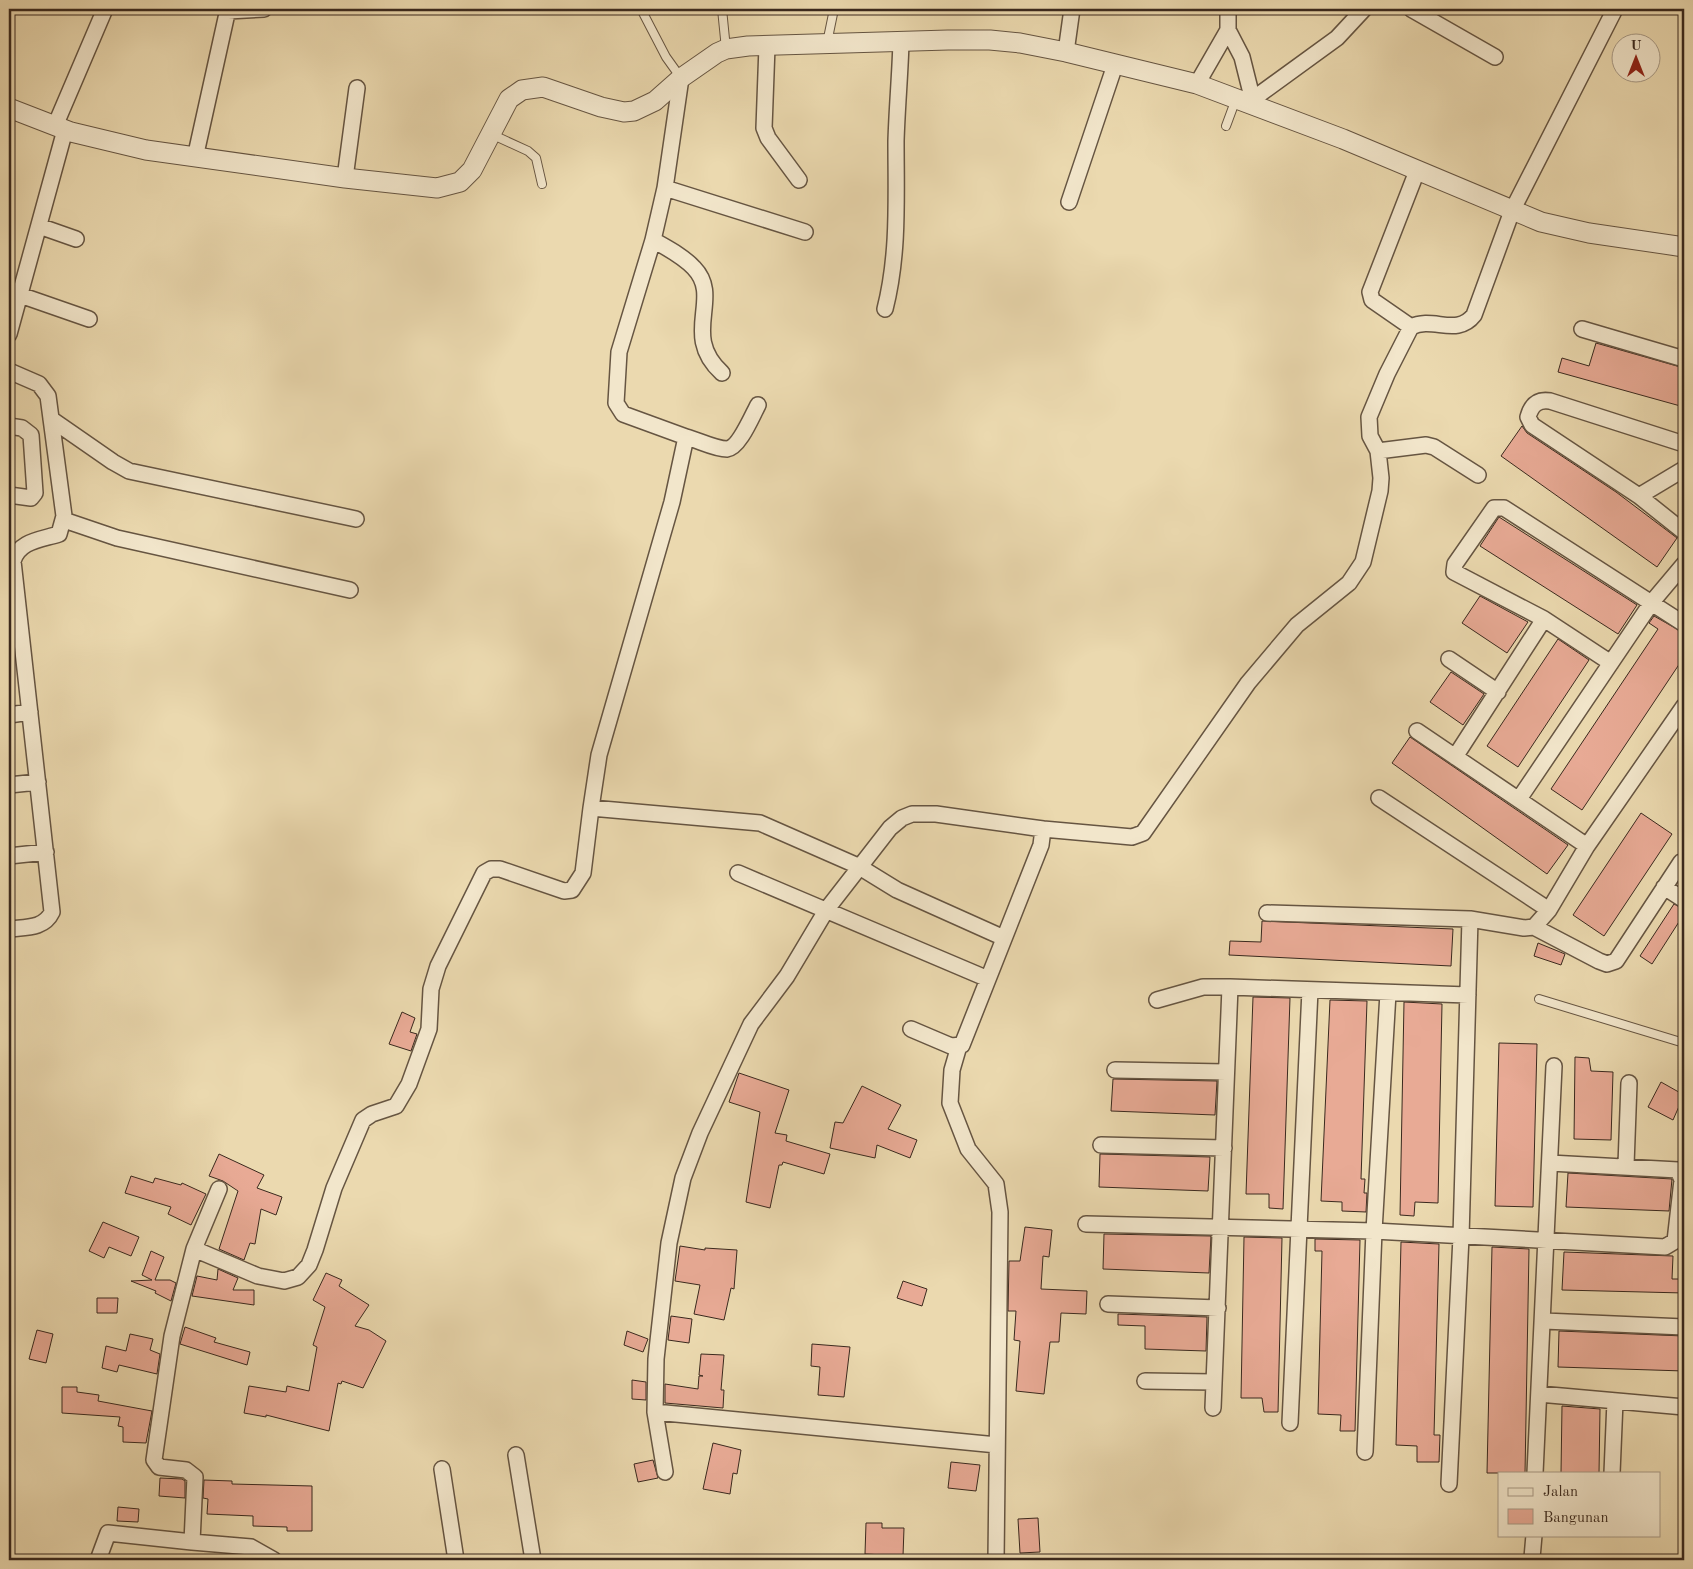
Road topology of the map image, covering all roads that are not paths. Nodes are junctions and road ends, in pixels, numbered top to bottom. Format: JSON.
{"nodes":[{"id":1,"x":105,"y":9,"type":"edge"},
{"id":2,"x":264,"y":9,"type":"edge"},
{"id":3,"x":642,"y":9,"type":"edge"},
{"id":4,"x":722,"y":9,"type":"edge"},
{"id":5,"x":834,"y":9,"type":"edge"},
{"id":6,"x":1072,"y":9,"type":"edge"},
{"id":7,"x":1228,"y":9,"type":"edge"},
{"id":8,"x":1364,"y":9,"type":"edge"},
{"id":9,"x":1411,"y":9,"type":"edge"},
{"id":10,"x":1615,"y":9,"type":"edge"},
{"id":11,"x":228,"y":10,"type":"edge"},
{"id":12,"x":1228,"y":30,"type":"junction"},
{"id":13,"x":901,"y":42,"type":"junction"},
{"id":14,"x":827,"y":43,"type":"junction"},
{"id":15,"x":767,"y":46,"type":"junction"},
{"id":16,"x":726,"y":49,"type":"junction"},
{"id":17,"x":1066,"y":52,"type":"junction"},
{"id":18,"x":1495,"y":57,"type":"dead end"},
{"id":19,"x":1115,"y":65,"type":"junction"},
{"id":20,"x":681,"y":78,"type":"junction"},
{"id":21,"x":1197,"y":84,"type":"junction"},
{"id":22,"x":357,"y":88,"type":"dead end"},
{"id":23,"x":1248,"y":101,"type":"junction"},
{"id":24,"x":9,"y":108,"type":"edge"},
{"id":25,"x":1226,"y":126,"type":"dead end"},
{"id":26,"x":60,"y":128,"type":"junction"},
{"id":27,"x":491,"y":134,"type":"junction"},
{"id":28,"x":195,"y":158,"type":"junction"},
{"id":29,"x":1417,"y":171,"type":"junction"},
{"id":30,"x":345,"y":178,"type":"junction"},
{"id":31,"x":799,"y":180,"type":"dead end"},
{"id":32,"x":542,"y":184,"type":"dead end"},
{"id":33,"x":665,"y":188,"type":"junction"},
{"id":34,"x":1069,"y":202,"type":"dead end"},
{"id":35,"x":1512,"y":211,"type":"junction"},
{"id":36,"x":39,"y":226,"type":"junction"},
{"id":37,"x":805,"y":232,"type":"dead end"},
{"id":38,"x":76,"y":239,"type":"dead end"},
{"id":39,"x":653,"y":240,"type":"junction"},
{"id":40,"x":1684,"y":247,"type":"edge"},
{"id":41,"x":20,"y":295,"type":"junction"},
{"id":42,"x":885,"y":309,"type":"dead end"},
{"id":43,"x":89,"y":318,"type":"dead end"},
{"id":44,"x":1411,"y":326,"type":"junction"},
{"id":45,"x":1582,"y":328,"type":"dead end"},
{"id":46,"x":9,"y":334,"type":"edge"},
{"id":47,"x":1684,"y":359,"type":"edge"},
{"id":48,"x":9,"y":371,"type":"edge"},
{"id":49,"x":722,"y":373,"type":"dead end"},
{"id":50,"x":758,"y":405,"type":"dead end"},
{"id":51,"x":51,"y":419,"type":"junction"},
{"id":52,"x":9,"y":426,"type":"edge"},
{"id":53,"x":686,"y":437,"type":"junction"},
{"id":54,"x":1684,"y":444,"type":"edge"},
{"id":55,"x":1378,"y":451,"type":"junction"},
{"id":56,"x":1684,"y":469,"type":"edge"},
{"id":57,"x":1478,"y":475,"type":"dead end"},
{"id":58,"x":9,"y":495,"type":"edge"},
{"id":59,"x":1638,"y":496,"type":"junction"},
{"id":60,"x":356,"y":519,"type":"dead end"},
{"id":61,"x":64,"y":520,"type":"junction"},
{"id":62,"x":1684,"y":532,"type":"edge"},
{"id":63,"x":1684,"y":564,"type":"edge"},
{"id":64,"x":11,"y":573,"type":"edge"},
{"id":65,"x":350,"y":590,"type":"dead end"},
{"id":66,"x":1652,"y":602,"type":"junction"},
{"id":67,"x":1544,"y":619,"type":"junction"},
{"id":68,"x":1684,"y":624,"type":"edge"},
{"id":69,"x":15,"y":644,"type":"edge"},
{"id":70,"x":1449,"y":659,"type":"dead end"},
{"id":71,"x":1610,"y":663,"type":"junction"},
{"id":72,"x":1498,"y":692,"type":"junction"},
{"id":73,"x":1684,"y":706,"type":"edge"},
{"id":74,"x":30,"y":712,"type":"junction"},
{"id":75,"x":9,"y":714,"type":"edge"},
{"id":76,"x":1417,"y":731,"type":"dead end"},
{"id":77,"x":1456,"y":757,"type":"junction"},
{"id":78,"x":38,"y":782,"type":"junction"},
{"id":79,"x":9,"y":786,"type":"edge"},
{"id":80,"x":1379,"y":798,"type":"dead end"},
{"id":81,"x":1519,"y":798,"type":"junction"},
{"id":82,"x":591,"y":808,"type":"junction"},
{"id":83,"x":1043,"y":829,"type":"junction"},
{"id":84,"x":1587,"y":846,"type":"junction"},
{"id":85,"x":46,"y":852,"type":"junction"},
{"id":86,"x":9,"y":856,"type":"edge"},
{"id":87,"x":1681,"y":862,"type":"dead end"},
{"id":88,"x":858,"y":866,"type":"junction"},
{"id":89,"x":738,"y":873,"type":"dead end"},
{"id":90,"x":1664,"y":888,"type":"junction"},
{"id":91,"x":1684,"y":900,"type":"edge"},
{"id":92,"x":827,"y":909,"type":"junction"},
{"id":93,"x":1549,"y":910,"type":"junction"},
{"id":94,"x":1267,"y":913,"type":"dead end"},
{"id":95,"x":1470,"y":920,"type":"junction"},
{"id":96,"x":1534,"y":927,"type":"junction"},
{"id":97,"x":9,"y":929,"type":"edge"},
{"id":98,"x":1004,"y":938,"type":"junction"},
{"id":99,"x":988,"y":979,"type":"junction"},
{"id":100,"x":1230,"y":987,"type":"junction"},
{"id":101,"x":1310,"y":990,"type":"junction"},
{"id":102,"x":1388,"y":993,"type":"junction"},
{"id":103,"x":1468,"y":995,"type":"junction"},
{"id":104,"x":1539,"y":999,"type":"dead end"},
{"id":105,"x":1157,"y":1000,"type":"dead end"},
{"id":106,"x":911,"y":1029,"type":"dead end"},
{"id":107,"x":1684,"y":1043,"type":"edge"},
{"id":108,"x":959,"y":1046,"type":"junction"},
{"id":109,"x":1554,"y":1066,"type":"dead end"},
{"id":110,"x":1114,"y":1070,"type":"dead end"},
{"id":111,"x":1226,"y":1072,"type":"junction"},
{"id":112,"x":1629,"y":1083,"type":"dead end"},
{"id":113,"x":1101,"y":1145,"type":"dead end"},
{"id":114,"x":1224,"y":1148,"type":"junction"},
{"id":115,"x":1550,"y":1163,"type":"junction"},
{"id":116,"x":1626,"y":1165,"type":"junction"},
{"id":117,"x":219,"y":1188,"type":"dead end"},
{"id":118,"x":1086,"y":1224,"type":"dead end"},
{"id":119,"x":1221,"y":1226,"type":"junction"},
{"id":120,"x":1298,"y":1228,"type":"junction"},
{"id":121,"x":1374,"y":1231,"type":"junction"},
{"id":122,"x":1461,"y":1236,"type":"junction"},
{"id":123,"x":1546,"y":1240,"type":"junction"},
{"id":124,"x":194,"y":1249,"type":"junction"},
{"id":125,"x":1108,"y":1304,"type":"dead end"},
{"id":126,"x":1218,"y":1308,"type":"junction"},
{"id":127,"x":1544,"y":1321,"type":"junction"},
{"id":128,"x":1684,"y":1327,"type":"edge"},
{"id":129,"x":1145,"y":1381,"type":"dead end"},
{"id":130,"x":1213,"y":1382,"type":"junction"},
{"id":131,"x":1539,"y":1394,"type":"junction"},
{"id":132,"x":1614,"y":1401,"type":"junction"},
{"id":133,"x":1684,"y":1407,"type":"edge"},
{"id":134,"x":1213,"y":1408,"type":"dead end"},
{"id":135,"x":655,"y":1412,"type":"junction"},
{"id":136,"x":1290,"y":1423,"type":"dead end"},
{"id":137,"x":997,"y":1445,"type":"junction"},
{"id":138,"x":1365,"y":1452,"type":"dead end"},
{"id":139,"x":516,"y":1455,"type":"dead end"},
{"id":140,"x":442,"y":1469,"type":"dead end"},
{"id":141,"x":666,"y":1472,"type":"dead end"},
{"id":142,"x":1535,"y":1472,"type":"edge"},
{"id":143,"x":1612,"y":1472,"type":"edge"},
{"id":144,"x":1450,"y":1484,"type":"dead end"},
{"id":145,"x":1534,"y":1536,"type":"edge"},
{"id":146,"x":192,"y":1542,"type":"junction"},
{"id":147,"x":1532,"y":1558,"type":"dead end"},
{"id":148,"x":98,"y":1560,"type":"edge"},
{"id":149,"x":274,"y":1560,"type":"edge"},
{"id":150,"x":456,"y":1560,"type":"edge"},
{"id":151,"x":532,"y":1560,"type":"edge"},
{"id":152,"x":996,"y":1560,"type":"edge"}],
"edges":[{"from":1,"to":26,"type":"street"},
{"from":2,"to":11,"type":"street"},
{"from":3,"to":20,"type":"lane"},
{"from":4,"to":16,"type":"lane"},
{"from":5,"to":14,"type":"lane"},
{"from":6,"to":17,"type":"street"},
{"from":7,"to":12,"type":"street"},
{"from":8,"to":23,"type":"street"},
{"from":9,"to":18,"type":"street"},
{"from":10,"to":35,"type":"street"},
{"from":11,"to":28,"type":"street"},
{"from":12,"to":21,"type":"street"},
{"from":12,"to":23,"type":"street"},
{"from":13,"to":14,"type":"street"},
{"from":13,"to":17,"type":"street"},
{"from":13,"to":42,"type":"street"},
{"from":14,"to":15,"type":"street"},
{"from":15,"to":16,"type":"street"},
{"from":15,"to":31,"type":"street"},
{"from":16,"to":20,"type":"street"},
{"from":17,"to":19,"type":"street"},
{"from":19,"to":21,"type":"street"},
{"from":19,"to":34,"type":"street"},
{"from":20,"to":27,"type":"street"},
{"from":20,"to":33,"type":"street"},
{"from":21,"to":23,"type":"street"},
{"from":22,"to":30,"type":"street"},
{"from":23,"to":25,"type":"lane"},
{"from":23,"to":29,"type":"street"},
{"from":24,"to":26,"type":"street"},
{"from":26,"to":28,"type":"street"},
{"from":26,"to":36,"type":"street"},
{"from":27,"to":30,"type":"street"},
{"from":27,"to":32,"type":"lane"},
{"from":28,"to":30,"type":"street"},
{"from":29,"to":35,"type":"street"},
{"from":29,"to":44,"type":"street"},
{"from":33,"to":37,"type":"street"},
{"from":33,"to":39,"type":"street"},
{"from":35,"to":40,"type":"street"},
{"from":35,"to":44,"type":"street"},
{"from":36,"to":38,"type":"street"},
{"from":36,"to":41,"type":"street"},
{"from":39,"to":49,"type":"street"},
{"from":39,"to":53,"type":"street"},
{"from":41,"to":43,"type":"street"},
{"from":41,"to":46,"type":"street"},
{"from":44,"to":55,"type":"street"},
{"from":45,"to":47,"type":"street"},
{"from":48,"to":51,"type":"street"},
{"from":50,"to":53,"type":"street"},
{"from":51,"to":60,"type":"street"},
{"from":51,"to":61,"type":"street"},
{"from":52,"to":58,"type":"street"},
{"from":53,"to":82,"type":"street"},
{"from":54,"to":59,"type":"street"},
{"from":55,"to":57,"type":"street"},
{"from":55,"to":83,"type":"street"},
{"from":56,"to":59,"type":"street"},
{"from":59,"to":62,"type":"street"},
{"from":61,"to":64,"type":"street"},
{"from":61,"to":65,"type":"street"},
{"from":63,"to":66,"type":"street"},
{"from":64,"to":69,"type":"street"},
{"from":66,"to":67,"type":"street"},
{"from":66,"to":68,"type":"street"},
{"from":66,"to":71,"type":"street"},
{"from":67,"to":71,"type":"street"},
{"from":67,"to":72,"type":"street"},
{"from":69,"to":74,"type":"street"},
{"from":70,"to":72,"type":"street"},
{"from":71,"to":81,"type":"street"},
{"from":72,"to":77,"type":"street"},
{"from":73,"to":84,"type":"street"},
{"from":74,"to":75,"type":"street"},
{"from":74,"to":78,"type":"street"},
{"from":76,"to":77,"type":"street"},
{"from":77,"to":81,"type":"street"},
{"from":78,"to":79,"type":"street"},
{"from":78,"to":85,"type":"street"},
{"from":80,"to":93,"type":"street"},
{"from":81,"to":84,"type":"street"},
{"from":82,"to":88,"type":"street"},
{"from":82,"to":124,"type":"street"},
{"from":83,"to":88,"type":"street"},
{"from":83,"to":98,"type":"street"},
{"from":84,"to":93,"type":"street"},
{"from":85,"to":86,"type":"street"},
{"from":85,"to":97,"type":"street"},
{"from":87,"to":90,"type":"street"},
{"from":88,"to":92,"type":"street"},
{"from":88,"to":98,"type":"street"},
{"from":89,"to":92,"type":"street"},
{"from":90,"to":91,"type":"street"},
{"from":90,"to":96,"type":"street"},
{"from":92,"to":99,"type":"street"},
{"from":92,"to":135,"type":"street"},
{"from":93,"to":96,"type":"street"},
{"from":94,"to":95,"type":"street"},
{"from":95,"to":96,"type":"street"},
{"from":95,"to":103,"type":"street"},
{"from":98,"to":99,"type":"street"},
{"from":99,"to":108,"type":"street"},
{"from":100,"to":101,"type":"street"},
{"from":100,"to":105,"type":"street"},
{"from":100,"to":111,"type":"street"},
{"from":101,"to":102,"type":"street"},
{"from":101,"to":120,"type":"street"},
{"from":102,"to":103,"type":"street"},
{"from":102,"to":121,"type":"street"},
{"from":103,"to":122,"type":"street"},
{"from":104,"to":107,"type":"lane"},
{"from":106,"to":108,"type":"street"},
{"from":108,"to":137,"type":"street"},
{"from":109,"to":115,"type":"street"},
{"from":110,"to":111,"type":"street"},
{"from":111,"to":114,"type":"street"},
{"from":112,"to":116,"type":"street"},
{"from":113,"to":114,"type":"street"},
{"from":114,"to":119,"type":"street"},
{"from":115,"to":116,"type":"street"},
{"from":115,"to":123,"type":"street"},
{"from":116,"to":123,"type":"street"},
{"from":117,"to":124,"type":"street"},
{"from":118,"to":119,"type":"street"},
{"from":119,"to":120,"type":"street"},
{"from":119,"to":126,"type":"street"},
{"from":120,"to":121,"type":"street"},
{"from":120,"to":136,"type":"street"},
{"from":121,"to":122,"type":"street"},
{"from":121,"to":138,"type":"street"},
{"from":122,"to":123,"type":"street"},
{"from":122,"to":144,"type":"street"},
{"from":123,"to":127,"type":"street"},
{"from":124,"to":146,"type":"street"},
{"from":125,"to":126,"type":"street"},
{"from":126,"to":130,"type":"street"},
{"from":127,"to":128,"type":"street"},
{"from":127,"to":131,"type":"street"},
{"from":129,"to":130,"type":"street"},
{"from":130,"to":134,"type":"street"},
{"from":131,"to":132,"type":"street"},
{"from":131,"to":142,"type":"street"},
{"from":132,"to":133,"type":"street"},
{"from":132,"to":143,"type":"street"},
{"from":135,"to":137,"type":"street"},
{"from":135,"to":141,"type":"street"},
{"from":137,"to":152,"type":"street"},
{"from":139,"to":151,"type":"street"},
{"from":140,"to":150,"type":"street"},
{"from":145,"to":147,"type":"street"},
{"from":146,"to":148,"type":"street"},
{"from":146,"to":149,"type":"street"}]}
